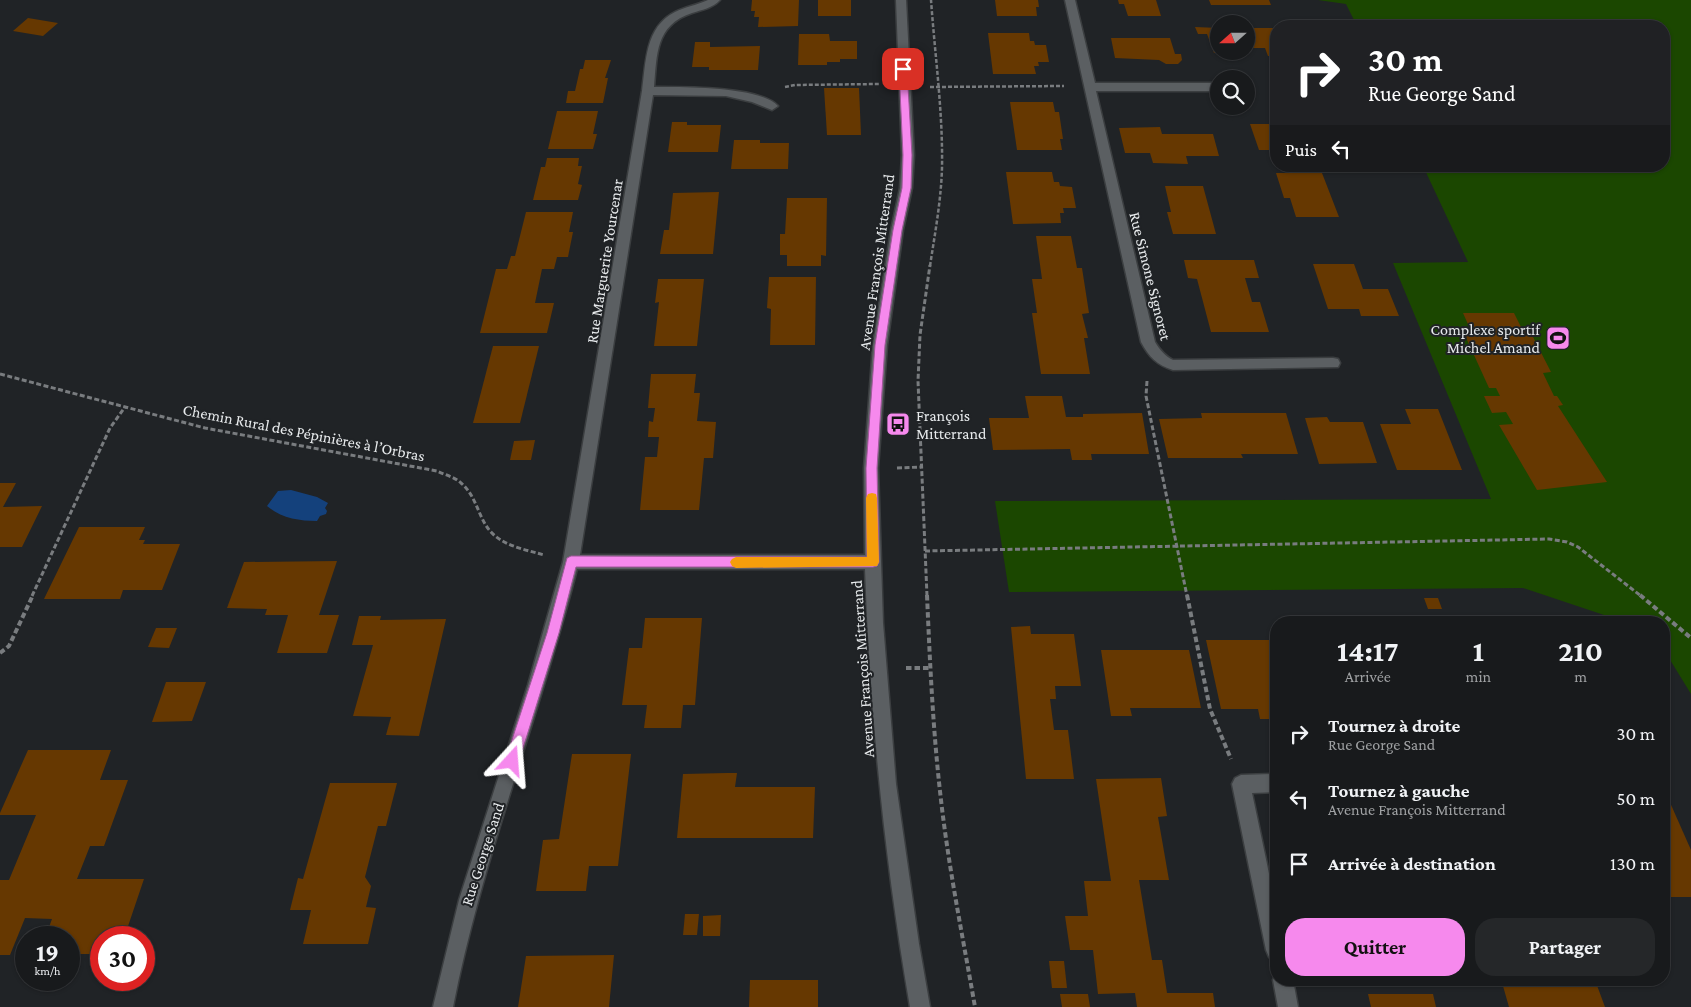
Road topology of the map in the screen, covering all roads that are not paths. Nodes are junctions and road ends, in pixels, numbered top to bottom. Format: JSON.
{"nodes":[{"id":1,"x":715,"y":0,"type":"edge"},
{"id":2,"x":900,"y":0,"type":"edge"},
{"id":3,"x":1070,"y":0,"type":"edge"},
{"id":4,"x":1089,"y":87,"type":"junction"},
{"id":5,"x":1210,"y":87,"type":"edge"},
{"id":6,"x":648,"y":91,"type":"junction"},
{"id":7,"x":772,"y":106,"type":"dead end"},
{"id":8,"x":1333,"y":364,"type":"dead end"},
{"id":9,"x":571,"y":562,"type":"junction"},
{"id":10,"x":873,"y":562,"type":"junction"},
{"id":11,"x":1270,"y":783,"type":"edge"},
{"id":12,"x":1270,"y":922,"type":"edge"},
{"id":13,"x":1284,"y":986,"type":"edge"},
{"id":14,"x":443,"y":1007,"type":"edge"},
{"id":15,"x":920,"y":1007,"type":"edge"},
{"id":16,"x":1288,"y":1007,"type":"edge"}],
"edges":[{"from":1,"to":6,"type":"street","name":"Rue Marguerite Yourcenar"},
{"from":2,"to":10,"type":"street","name":"Avenue François Mitterrand"},
{"from":3,"to":4,"type":"street","name":"Rue Simone Signoret"},
{"from":4,"to":5,"type":"street"},
{"from":4,"to":8,"type":"street","name":"Rue Simone Signoret"},
{"from":6,"to":7,"type":"street"},
{"from":6,"to":9,"type":"street","name":"Rue Marguerite Yourcenar"},
{"from":9,"to":10,"type":"street"},
{"from":9,"to":14,"type":"street","name":"Rue George Sand"},
{"from":10,"to":15,"type":"street","name":"Avenue François Mitterrand"},
{"from":11,"to":12,"type":"street"},
{"from":13,"to":16,"type":"street"}]}
